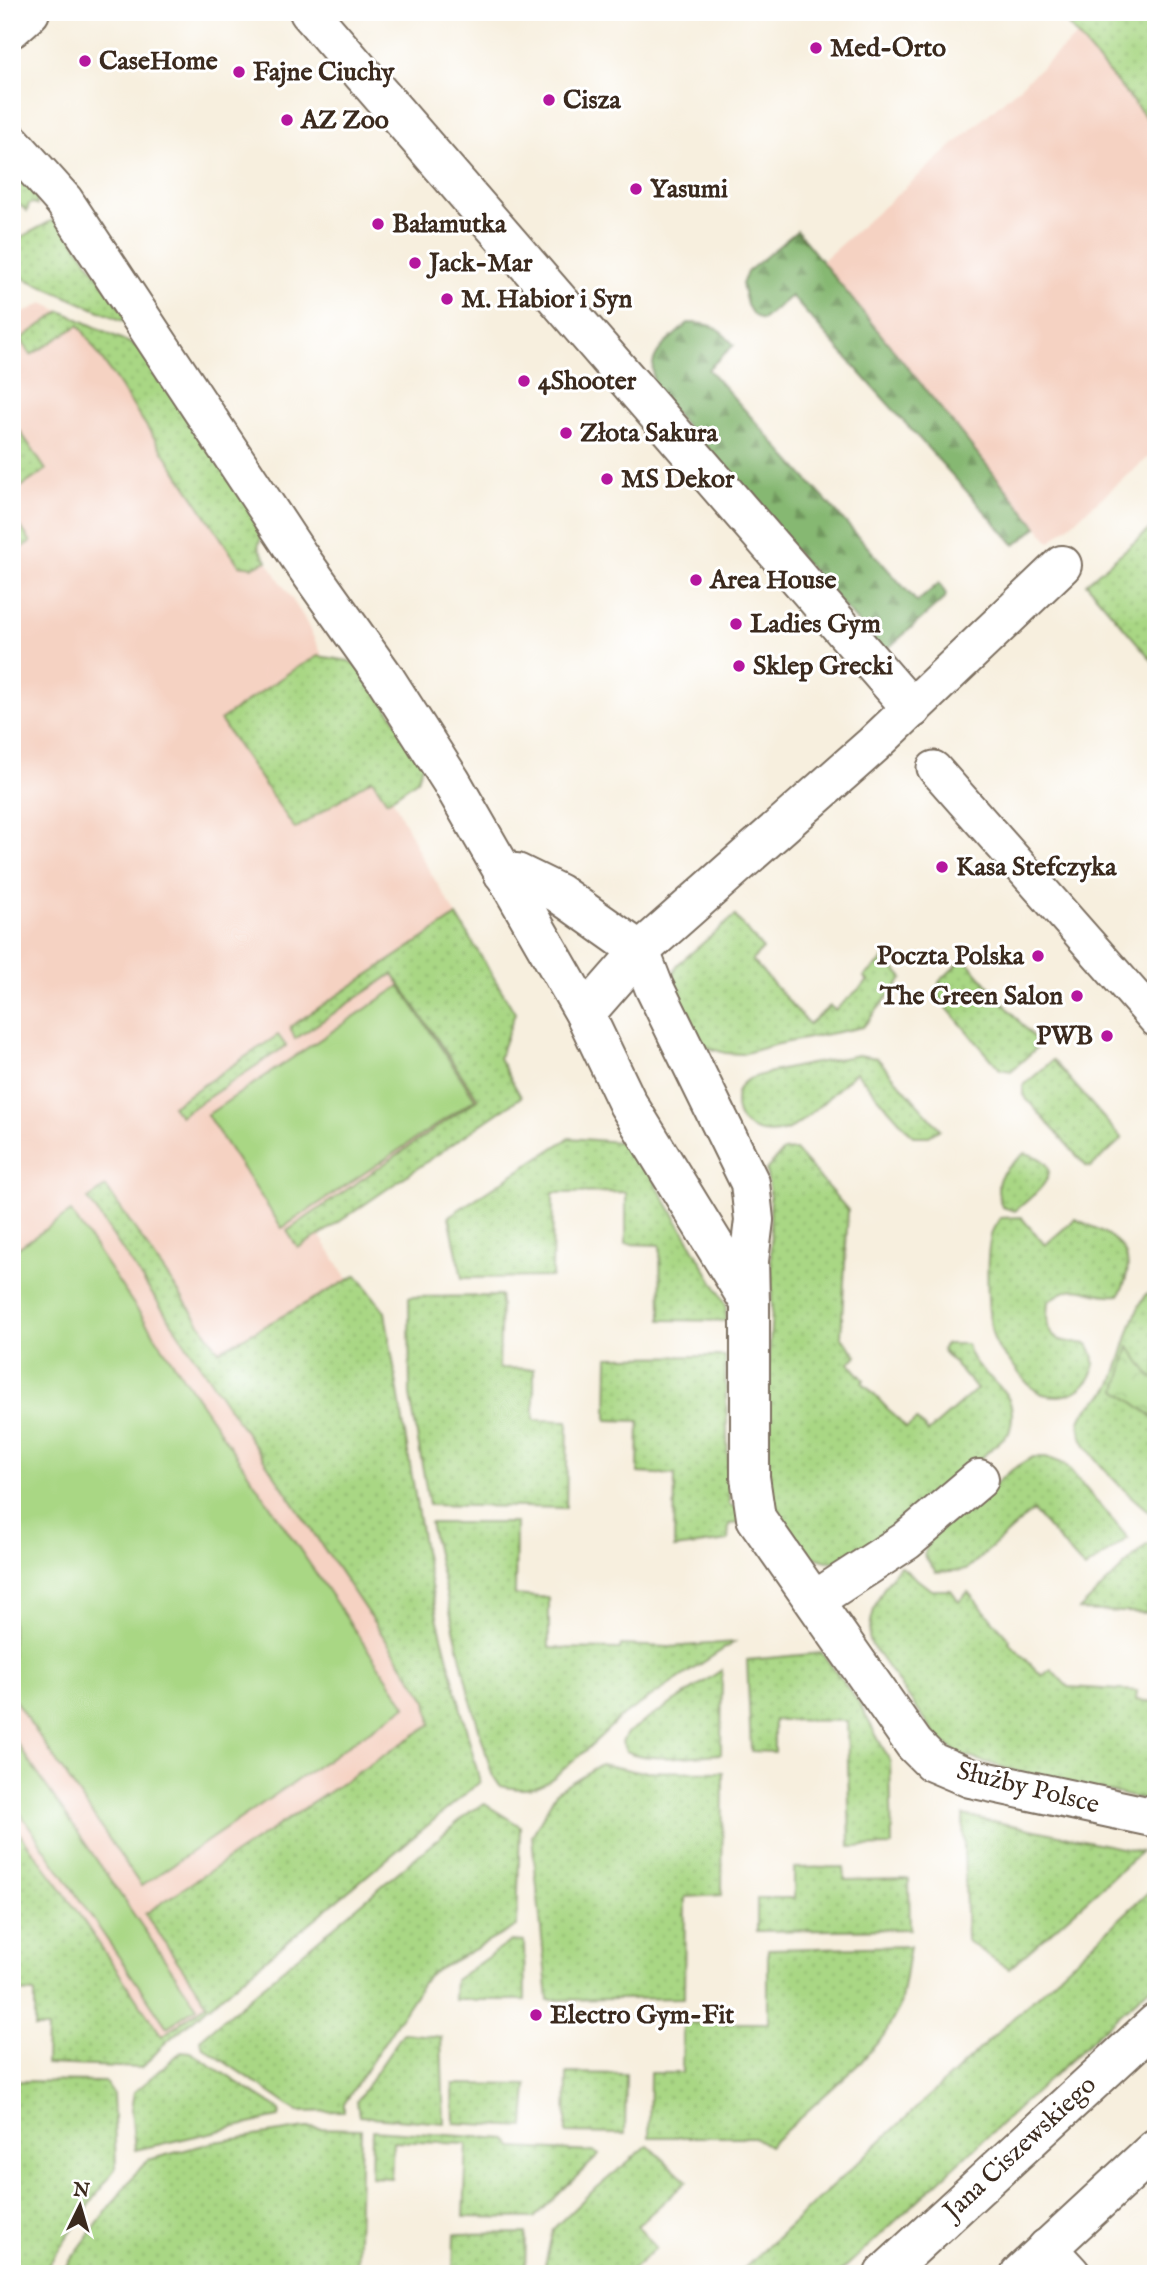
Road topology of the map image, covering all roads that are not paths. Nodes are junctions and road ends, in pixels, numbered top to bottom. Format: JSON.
{"nodes":[{"id":1,"x":30,"y":12,"type":"edge"},
{"id":2,"x":309,"y":12,"type":"edge"},
{"id":3,"x":12,"y":28,"type":"edge"},
{"id":4,"x":12,"y":143,"type":"edge"},
{"id":5,"x":1062,"y":565,"type":"dead end"},
{"id":6,"x":912,"y":709,"type":"junction"},
{"id":7,"x":934,"y":768,"type":"dead end"},
{"id":8,"x":503,"y":873,"type":"junction"},
{"id":9,"x":640,"y":951,"type":"junction"},
{"id":10,"x":585,"y":1014,"type":"junction"},
{"id":11,"x":1156,"y":1020,"type":"edge"},
{"id":12,"x":750,"y":1303,"type":"junction"},
{"id":13,"x":979,"y":1479,"type":"dead end"},
{"id":14,"x":815,"y":1600,"type":"junction"},
{"id":15,"x":1156,"y":1818,"type":"edge"},
{"id":16,"x":1156,"y":2023,"type":"edge"},
{"id":17,"x":1156,"y":2148,"type":"edge"},
{"id":18,"x":1059,"y":2261,"type":"edge"},
{"id":19,"x":884,"y":2274,"type":"edge"},
{"id":20,"x":1020,"y":2274,"type":"edge"}],
"edges":[{"from":1,"to":3,"type":"street"},
{"from":2,"to":6,"type":"street"},
{"from":4,"to":8,"type":"street"},
{"from":5,"to":6,"type":"street"},
{"from":6,"to":9,"type":"street"},
{"from":7,"to":11,"type":"street"},
{"from":8,"to":9,"type":"street"},
{"from":8,"to":10,"type":"street"},
{"from":9,"to":10,"type":"street"},
{"from":9,"to":12,"type":"street","name":"Służby Polsce"},
{"from":10,"to":12,"type":"street"},
{"from":12,"to":14,"type":"street","name":"Służby Polsce"},
{"from":13,"to":14,"type":"street"},
{"from":14,"to":15,"type":"street","name":"Służby Polsce"},
{"from":16,"to":19,"type":"street","name":"Jana Ciszewskiego"},
{"from":17,"to":18,"type":"street"},
{"from":18,"to":20,"type":"street"}]}
